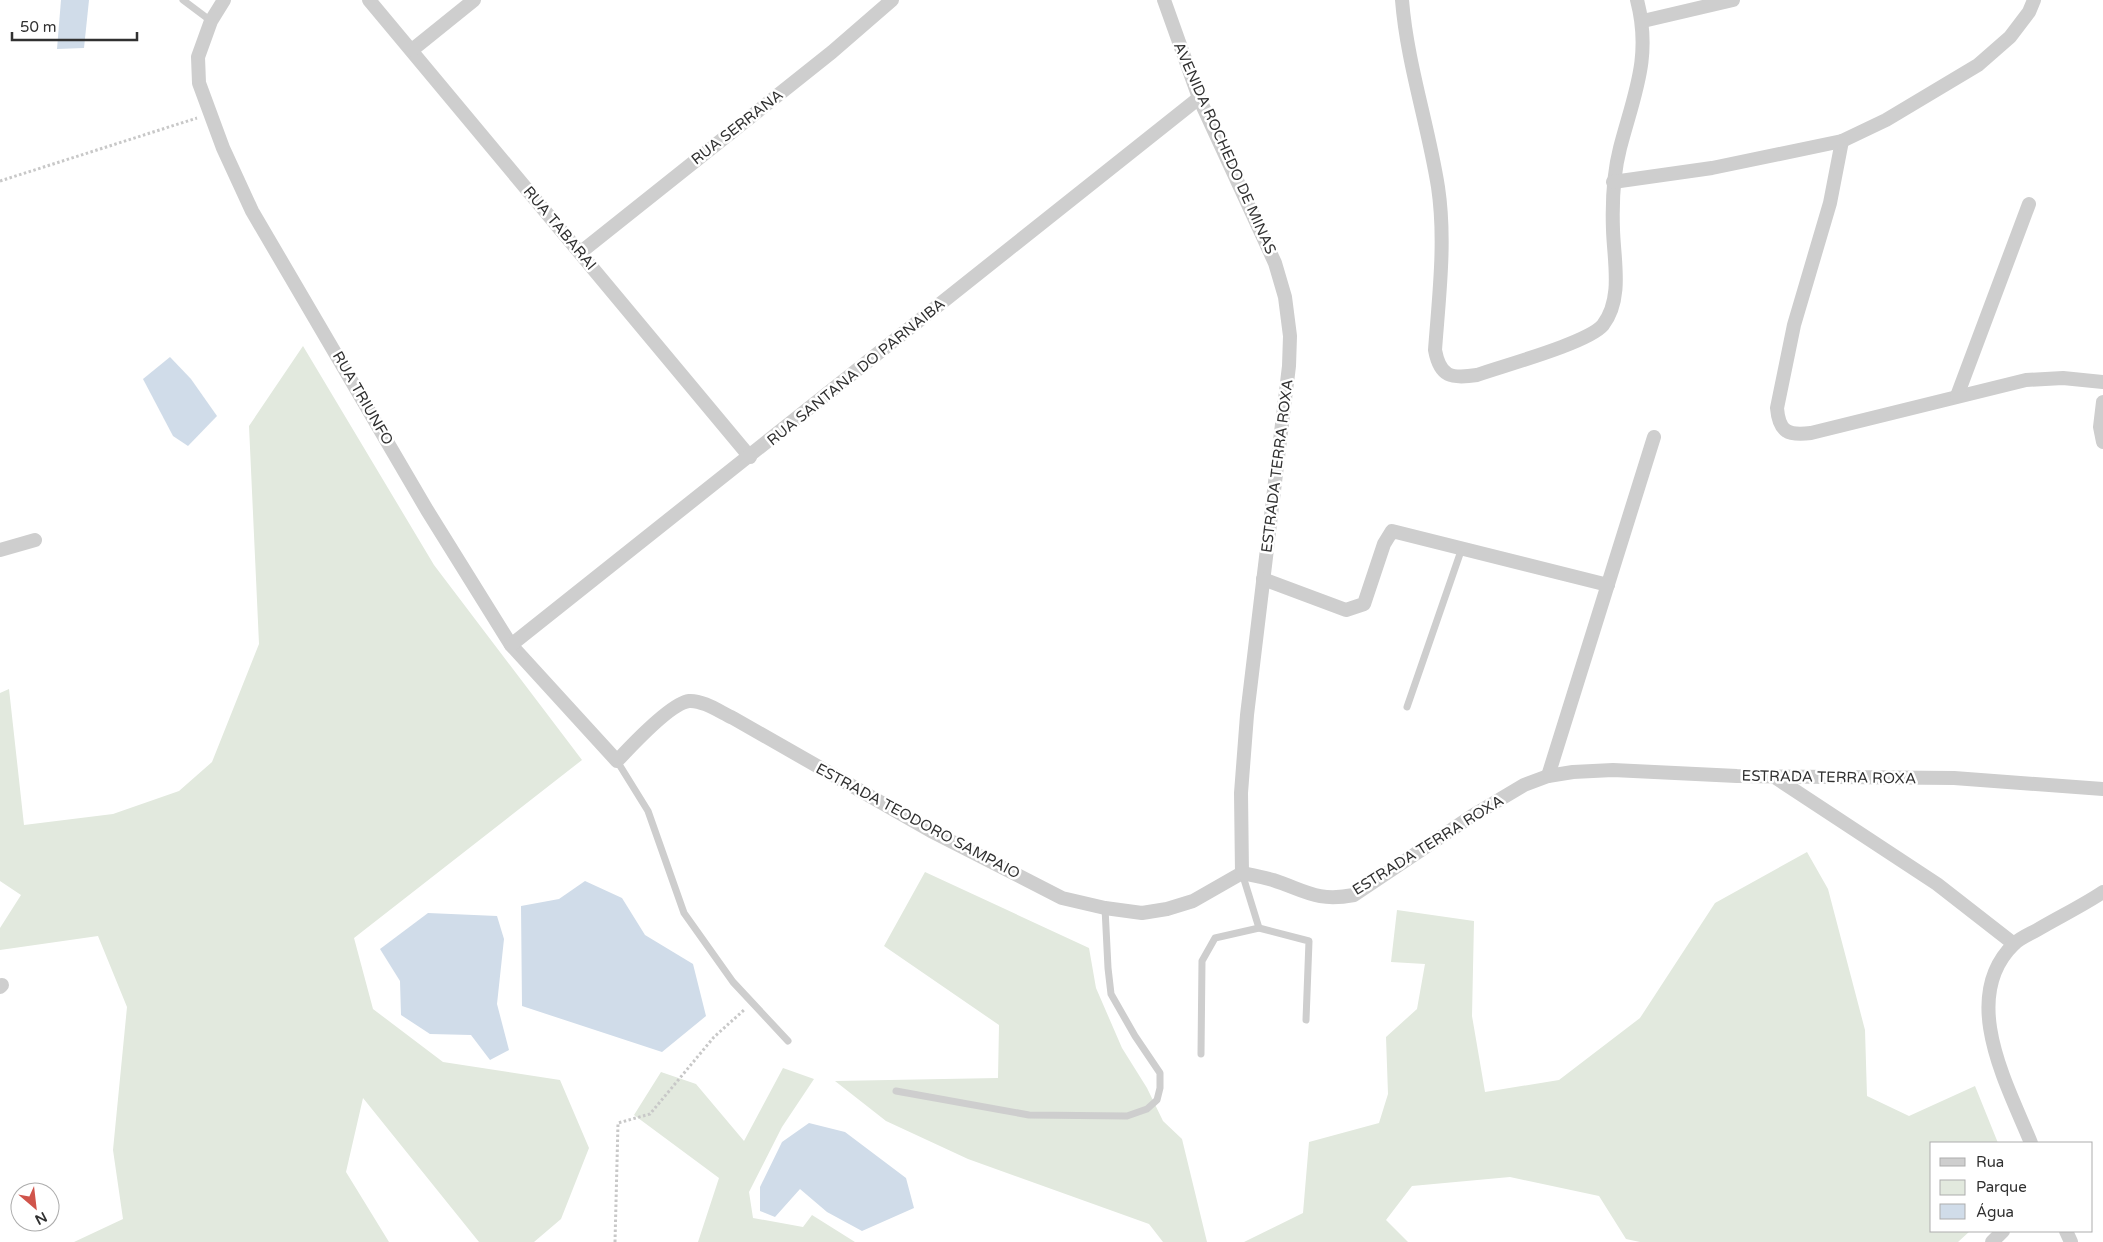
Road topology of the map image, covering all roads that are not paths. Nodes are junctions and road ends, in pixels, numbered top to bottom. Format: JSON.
{"nodes":[{"id":1,"x":183,"y":0,"type":"edge"},
{"id":2,"x":224,"y":0,"type":"edge"},
{"id":3,"x":369,"y":0,"type":"edge"},
{"id":4,"x":474,"y":0,"type":"edge"},
{"id":5,"x":892,"y":0,"type":"edge"},
{"id":6,"x":1164,"y":0,"type":"edge"},
{"id":7,"x":1402,"y":0,"type":"edge"},
{"id":8,"x":1637,"y":0,"type":"edge"},
{"id":9,"x":1733,"y":0,"type":"edge"},
{"id":10,"x":2034,"y":0,"type":"edge"},
{"id":11,"x":211,"y":21,"type":"junction"},
{"id":12,"x":1642,"y":21,"type":"junction"},
{"id":13,"x":412,"y":50,"type":"junction"},
{"id":14,"x":1199,"y":98,"type":"junction"},
{"id":15,"x":1842,"y":141,"type":"junction"},
{"id":16,"x":1613,"y":182,"type":"junction"},
{"id":17,"x":2029,"y":204,"type":"dead end"},
{"id":18,"x":581,"y":252,"type":"junction"},
{"id":19,"x":1285,"y":297,"type":"joint"},
{"id":20,"x":2103,"y":382,"type":"edge"},
{"id":21,"x":1957,"y":396,"type":"junction"},
{"id":22,"x":2103,"y":402,"type":"edge"},
{"id":23,"x":1654,"y":437,"type":"dead end"},
{"id":24,"x":2103,"y":442,"type":"edge"},
{"id":25,"x":750,"y":456,"type":"junction"},
{"id":26,"x":35,"y":540,"type":"dead end"},
{"id":27,"x":1462,"y":548,"type":"junction"},
{"id":28,"x":0,"y":550,"type":"edge"},
{"id":29,"x":1263,"y":579,"type":"junction"},
{"id":30,"x":1608,"y":585,"type":"junction"},
{"id":31,"x":511,"y":645,"type":"junction"},
{"id":32,"x":1407,"y":707,"type":"dead end"},
{"id":33,"x":617,"y":761,"type":"junction"},
{"id":34,"x":1548,"y":776,"type":"junction"},
{"id":35,"x":1773,"y":776,"type":"junction"},
{"id":36,"x":2103,"y":789,"type":"edge"},
{"id":37,"x":1242,"y":873,"type":"junction"},
{"id":38,"x":2103,"y":892,"type":"edge"},
{"id":39,"x":1105,"y":908,"type":"junction"},
{"id":40,"x":1259,"y":928,"type":"junction"},
{"id":41,"x":2014,"y":944,"type":"junction"},
{"id":42,"x":1306,"y":1020,"type":"dead end"},
{"id":43,"x":788,"y":1041,"type":"dead end"},
{"id":44,"x":1202,"y":1054,"type":"dead end"},
{"id":45,"x":896,"y":1091,"type":"dead end"},
{"id":46,"x":2031,"y":1142,"type":"edge"},
{"id":47,"x":2001,"y":1232,"type":"edge"},
{"id":48,"x":1992,"y":1242,"type":"edge"}],
"edges":[{"from":1,"to":11,"type":"lane"},
{"from":2,"to":11,"type":"street","name":"RUA TRIUNFO"},
{"from":3,"to":13,"type":"street","name":"RUA TABARAI"},
{"from":4,"to":13,"type":"street"},
{"from":5,"to":18,"type":"street","name":"RUA SERRANA"},
{"from":6,"to":14,"type":"street","name":"AVENIDA ROCHEDO DE MINAS"},
{"from":7,"to":16,"type":"street"},
{"from":8,"to":12,"type":"street"},
{"from":9,"to":12,"type":"street"},
{"from":10,"to":15,"type":"street"},
{"from":11,"to":31,"type":"street","name":"RUA TRIUNFO"},
{"from":12,"to":16,"type":"street"},
{"from":13,"to":18,"type":"street","name":"RUA TABARAI"},
{"from":14,"to":19,"type":"street","name":"AVENIDA ROCHEDO DE MINAS"},
{"from":14,"to":25,"type":"street","name":"RUA SANTANA DO PARNAIBA"},
{"from":15,"to":16,"type":"street"},
{"from":15,"to":21,"type":"street"},
{"from":17,"to":21,"type":"street"},
{"from":18,"to":25,"type":"street","name":"RUA TABARAI"},
{"from":19,"to":29,"type":"street","name":"ESTRADA TERRA ROXA"},
{"from":20,"to":21,"type":"street"},
{"from":22,"to":24,"type":"street"},
{"from":23,"to":30,"type":"street"},
{"from":25,"to":31,"type":"street","name":"RUA SANTANA DO PARNAIBA"},
{"from":26,"to":28,"type":"street"},
{"from":27,"to":29,"type":"street"},
{"from":27,"to":30,"type":"street"},
{"from":27,"to":32,"type":"lane"},
{"from":29,"to":37,"type":"street","name":"ESTRADA TERRA ROXA"},
{"from":30,"to":34,"type":"street"},
{"from":31,"to":33,"type":"street","name":"RUA TRIUNFO"},
{"from":33,"to":39,"type":"street","name":"ESTRADA TEODORO SAMPAIO"},
{"from":33,"to":43,"type":"lane"},
{"from":34,"to":35,"type":"street","name":"ESTRADA TERRA ROXA"},
{"from":34,"to":37,"type":"street","name":"ESTRADA TERRA ROXA"},
{"from":35,"to":36,"type":"street","name":"ESTRADA TERRA ROXA"},
{"from":35,"to":41,"type":"street"},
{"from":37,"to":39,"type":"street","name":"ESTRADA TEODORO SAMPAIO"},
{"from":37,"to":40,"type":"lane"},
{"from":38,"to":41,"type":"street"},
{"from":39,"to":45,"type":"lane"},
{"from":40,"to":42,"type":"lane"},
{"from":40,"to":44,"type":"lane"},
{"from":41,"to":46,"type":"street"},
{"from":47,"to":48,"type":"street"}]}
